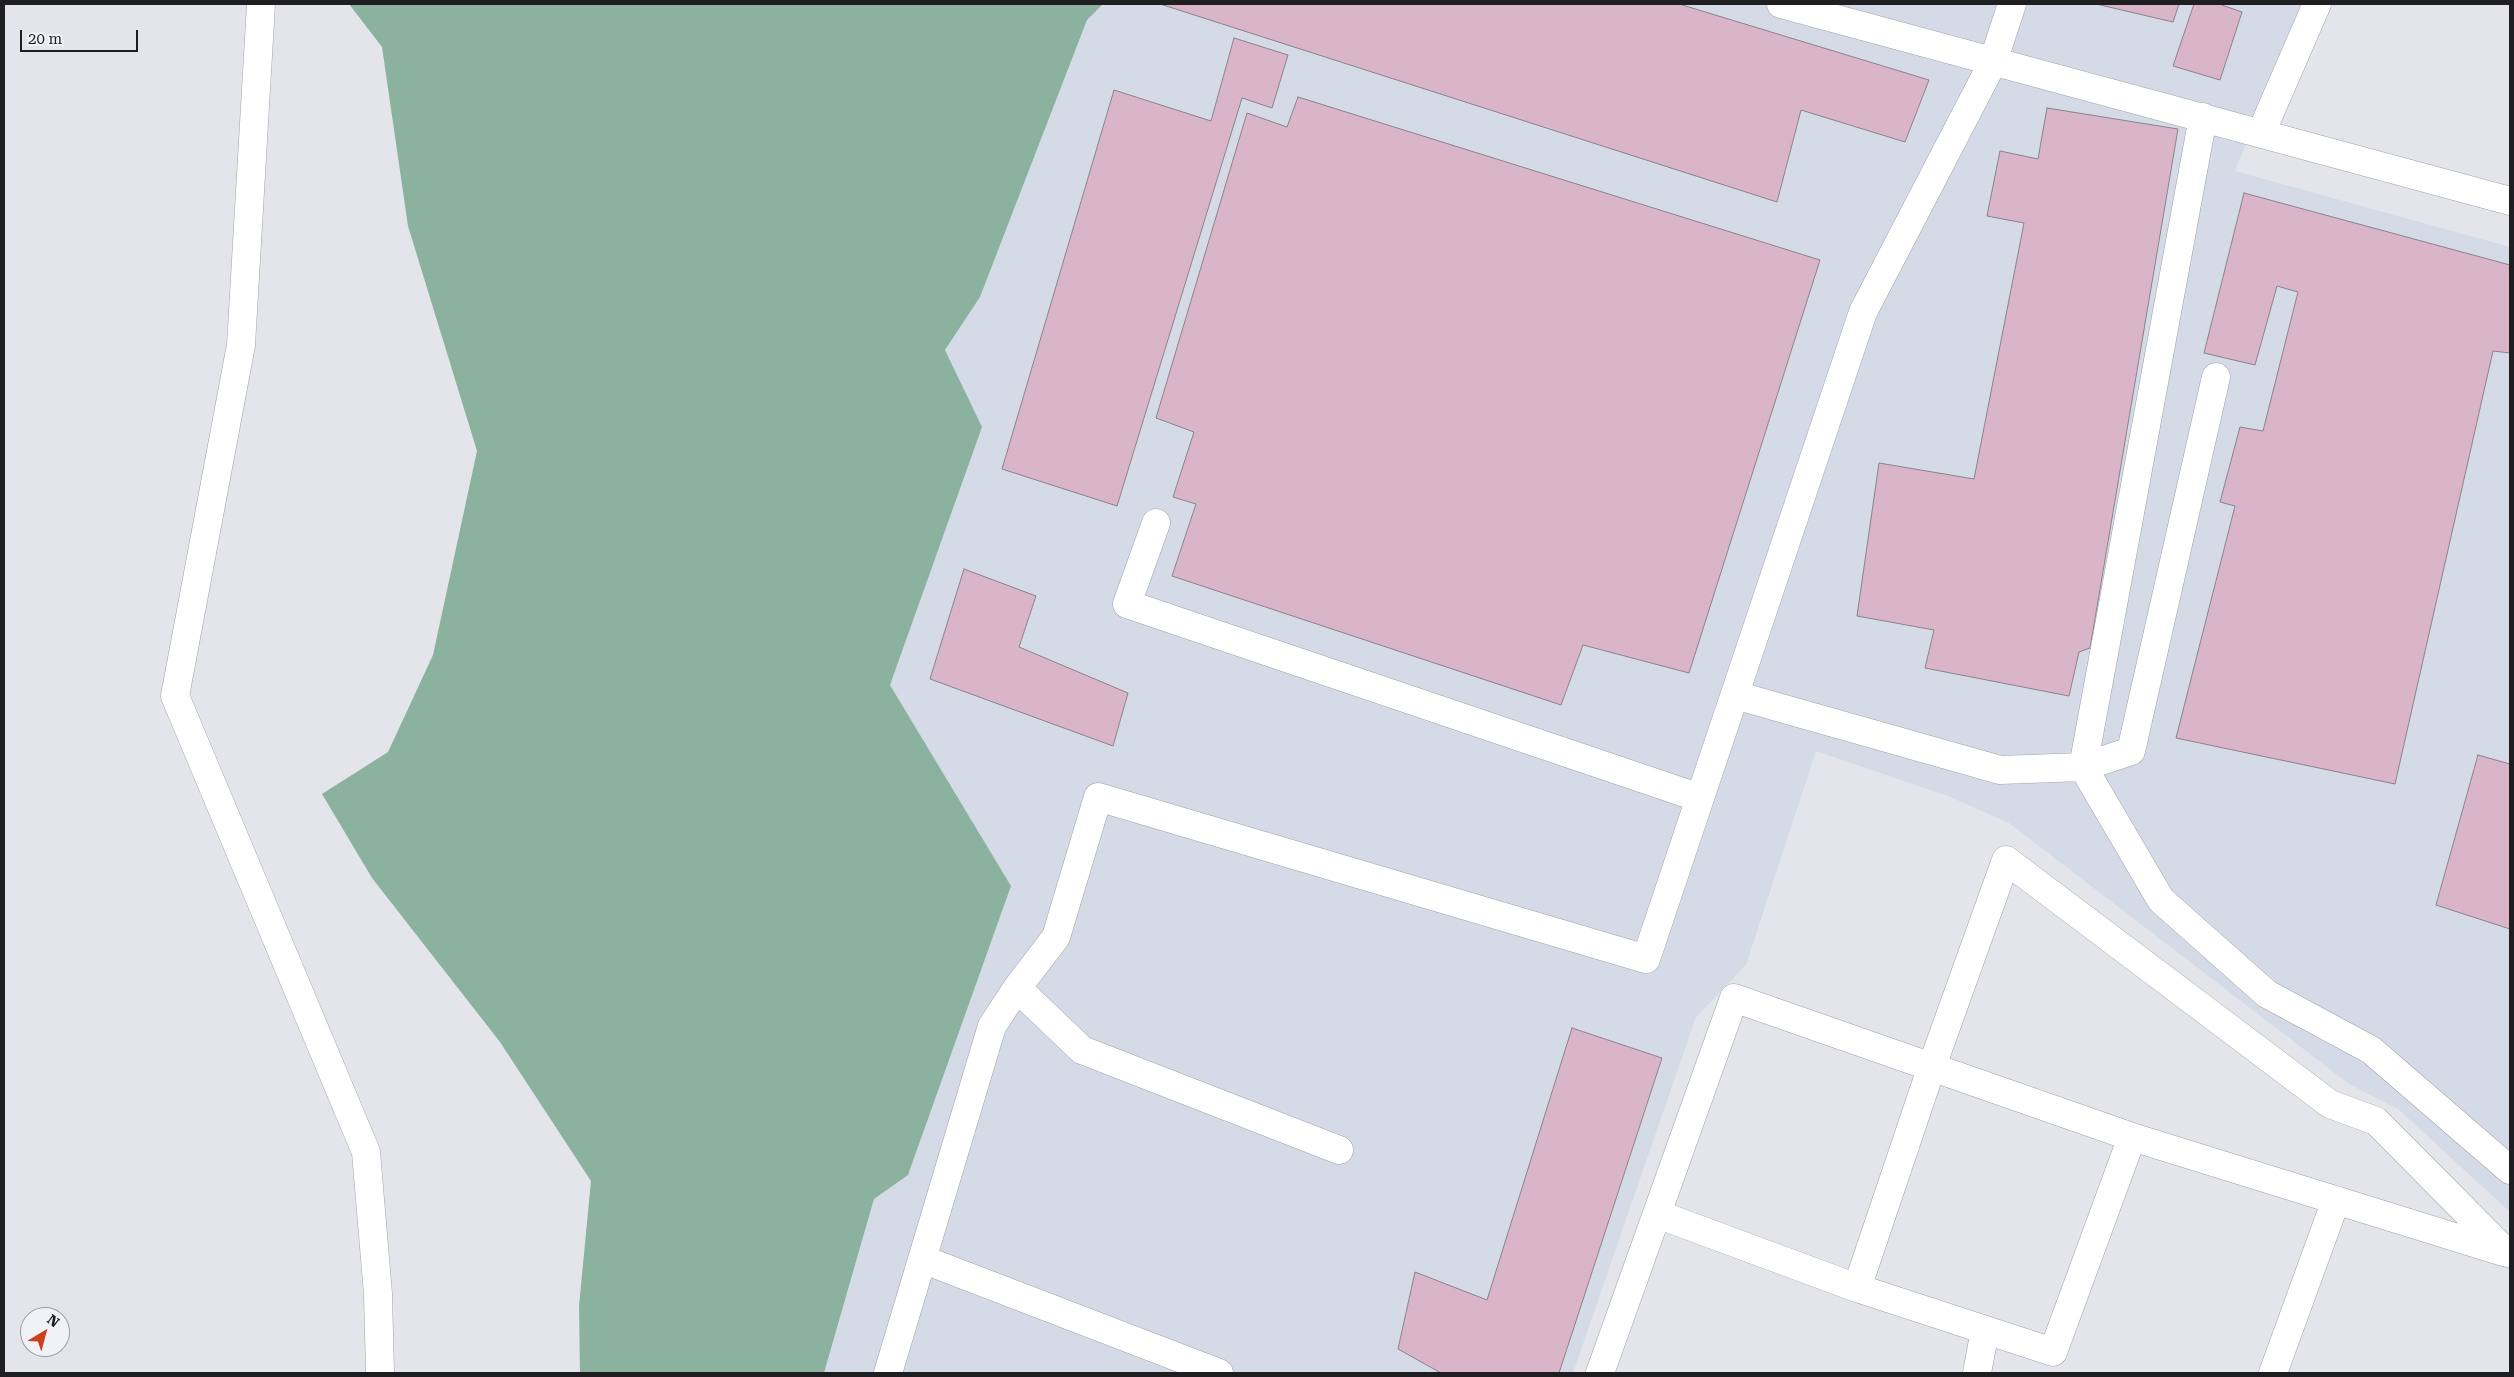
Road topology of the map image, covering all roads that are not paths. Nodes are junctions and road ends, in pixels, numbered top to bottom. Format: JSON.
{"nodes":[{"id":1,"x":261,"y":4,"type":"edge"},
{"id":2,"x":1782,"y":4,"type":"edge"},
{"id":3,"x":2012,"y":4,"type":"edge"},
{"id":4,"x":2317,"y":4,"type":"edge"},
{"id":5,"x":1993,"y":62,"type":"junction"},
{"id":6,"x":2203,"y":117,"type":"junction"},
{"id":7,"x":2261,"y":133,"type":"junction"},
{"id":8,"x":2510,"y":201,"type":"edge"},
{"id":9,"x":2216,"y":377,"type":"dead end"},
{"id":10,"x":1156,"y":523,"type":"dead end"},
{"id":11,"x":1735,"y":695,"type":"junction"},
{"id":12,"x":2083,"y":767,"type":"junction"},
{"id":13,"x":1700,"y":798,"type":"junction"},
{"id":14,"x":1017,"y":988,"type":"junction"},
{"id":15,"x":1932,"y":1066,"type":"junction"},
{"id":16,"x":2132,"y":1137,"type":"junction"},
{"id":17,"x":1339,"y":1150,"type":"dead end"},
{"id":18,"x":2510,"y":1170,"type":"edge"},
{"id":19,"x":2336,"y":1200,"type":"junction"},
{"id":20,"x":1657,"y":1214,"type":"junction"},
{"id":21,"x":2508,"y":1254,"type":"edge"},
{"id":22,"x":922,"y":1259,"type":"junction"},
{"id":23,"x":1857,"y":1288,"type":"junction"},
{"id":24,"x":1985,"y":1330,"type":"junction"},
{"id":25,"x":380,"y":1373,"type":"edge"},
{"id":26,"x":888,"y":1373,"type":"edge"},
{"id":27,"x":1219,"y":1373,"type":"edge"},
{"id":28,"x":1600,"y":1373,"type":"edge"},
{"id":29,"x":1976,"y":1373,"type":"edge"},
{"id":30,"x":2273,"y":1373,"type":"edge"}],
"edges":[{"from":1,"to":25,"type":"street"},
{"from":2,"to":5,"type":"street"},
{"from":3,"to":5,"type":"street"},
{"from":4,"to":7,"type":"street"},
{"from":5,"to":6,"type":"street"},
{"from":5,"to":11,"type":"street"},
{"from":6,"to":7,"type":"street"},
{"from":6,"to":12,"type":"street"},
{"from":7,"to":8,"type":"street"},
{"from":9,"to":12,"type":"street"},
{"from":10,"to":13,"type":"street"},
{"from":11,"to":12,"type":"street"},
{"from":11,"to":13,"type":"street"},
{"from":12,"to":18,"type":"street"},
{"from":13,"to":14,"type":"street"},
{"from":14,"to":17,"type":"street"},
{"from":14,"to":22,"type":"street"},
{"from":15,"to":16,"type":"street"},
{"from":15,"to":20,"type":"street"},
{"from":15,"to":21,"type":"street"},
{"from":15,"to":23,"type":"street"},
{"from":16,"to":19,"type":"street"},
{"from":16,"to":24,"type":"street"},
{"from":19,"to":21,"type":"street"},
{"from":19,"to":30,"type":"street"},
{"from":20,"to":23,"type":"street"},
{"from":20,"to":28,"type":"street"},
{"from":22,"to":26,"type":"street"},
{"from":22,"to":27,"type":"street"},
{"from":23,"to":24,"type":"street"},
{"from":24,"to":29,"type":"street"}]}
